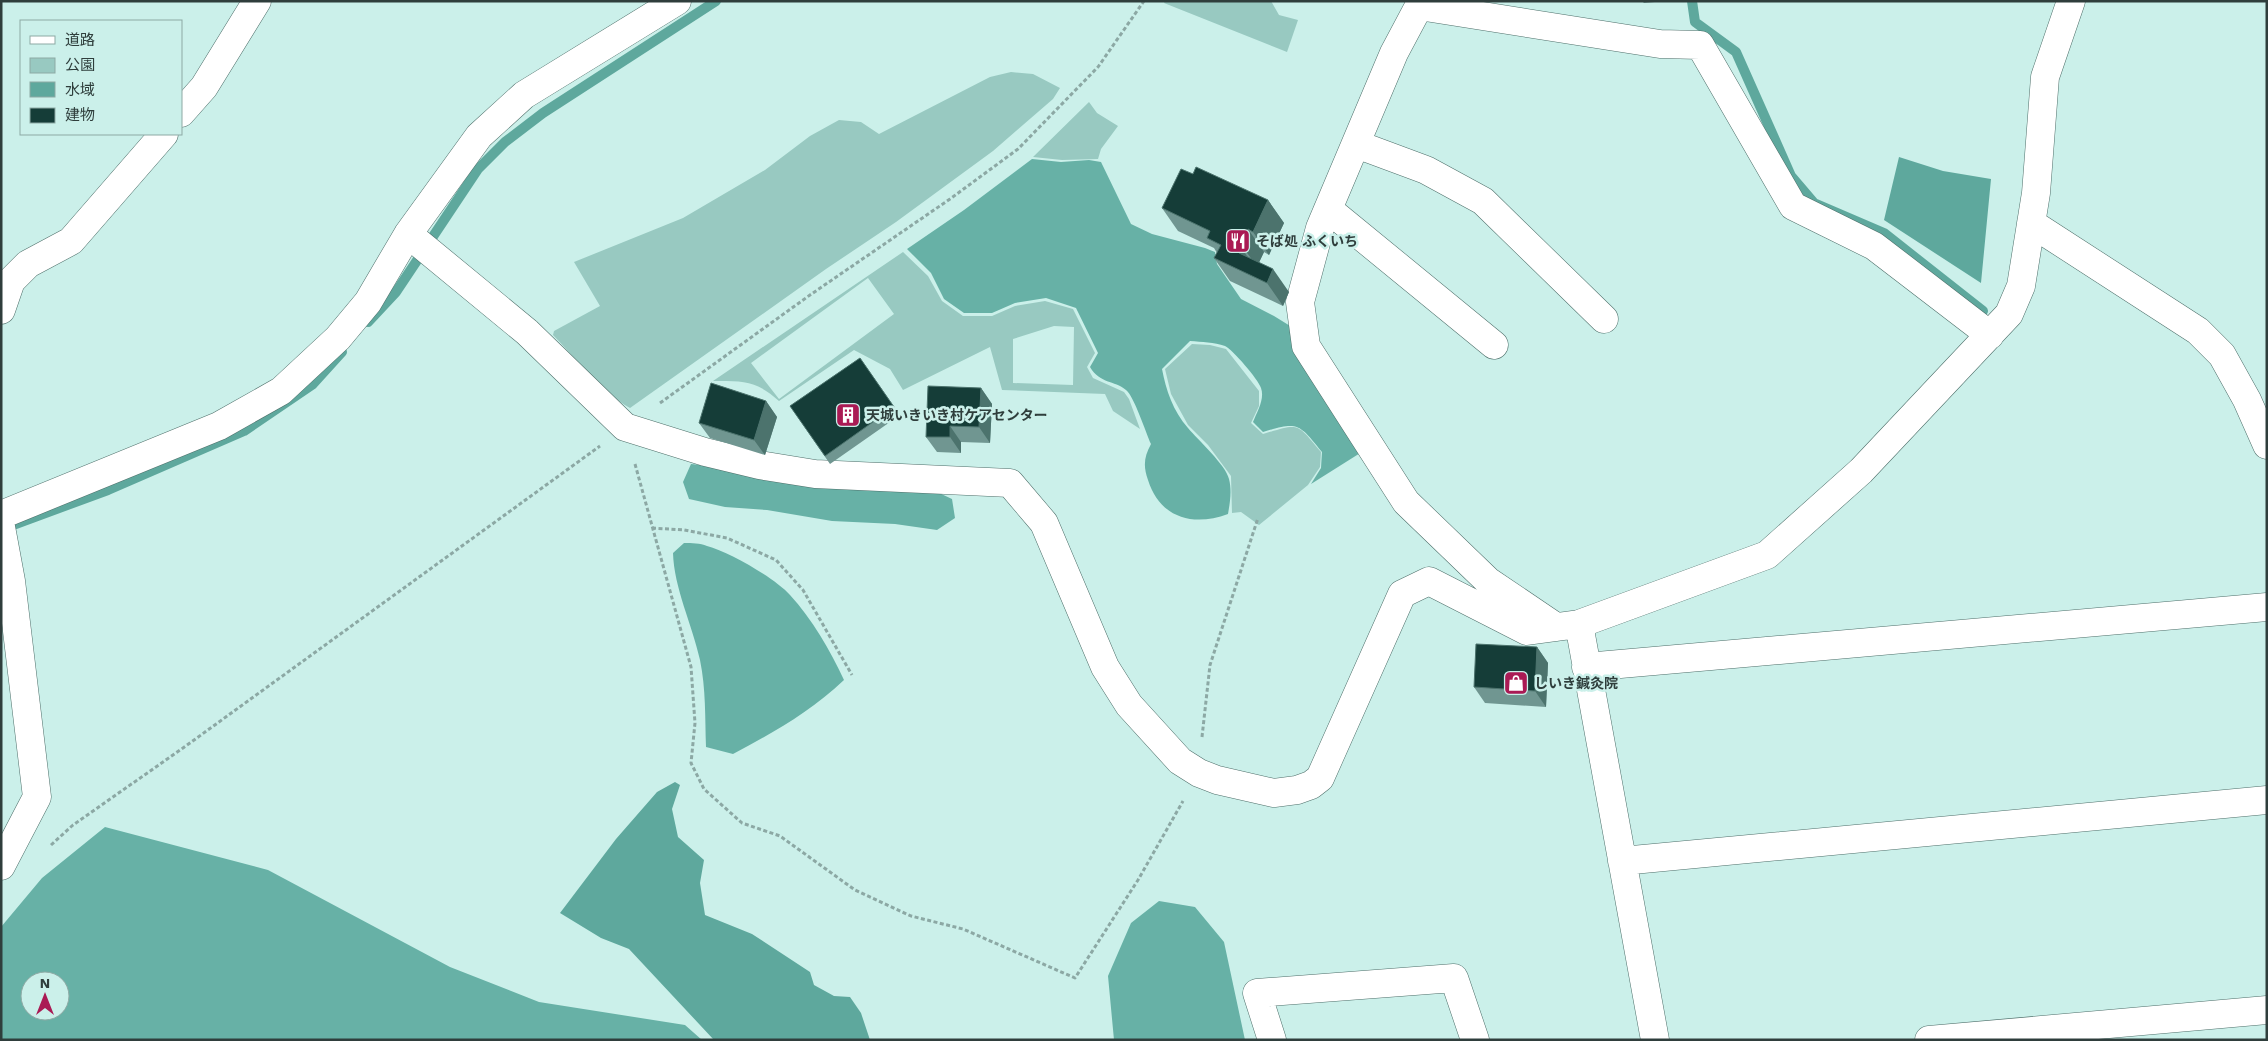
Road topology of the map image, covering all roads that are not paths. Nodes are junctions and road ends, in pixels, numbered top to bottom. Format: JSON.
{"nodes":[{"id":1,"x":257,"y":1,"type":"edge"},
{"id":2,"x":677,"y":1,"type":"edge"},
{"id":3,"x":2071,"y":1,"type":"edge"},
{"id":4,"x":1418,"y":4,"type":"edge"},
{"id":5,"x":182,"y":112,"type":"edge"},
{"id":6,"x":163,"y":135,"type":"edge"},
{"id":7,"x":1356,"y":144,"type":"junction"},
{"id":8,"x":1328,"y":209,"type":"junction"},
{"id":9,"x":2031,"y":223,"type":"junction"},
{"id":10,"x":419,"y":244,"type":"junction"},
{"id":11,"x":1,"y":310,"type":"edge"},
{"id":12,"x":1604,"y":319,"type":"dead end"},
{"id":13,"x":1990,"y":335,"type":"junction"},
{"id":14,"x":1494,"y":345,"type":"dead end"},
{"id":15,"x":2267,"y":445,"type":"edge"},
{"id":16,"x":1,"y":515,"type":"edge"},
{"id":17,"x":1,"y":527,"type":"edge"},
{"id":18,"x":2267,"y":607,"type":"edge"},
{"id":19,"x":1567,"y":626,"type":"junction"},
{"id":20,"x":1586,"y":667,"type":"junction"},
{"id":21,"x":2267,"y":800,"type":"edge"},
{"id":22,"x":1622,"y":861,"type":"junction"},
{"id":23,"x":1,"y":866,"type":"edge"},
{"id":24,"x":2267,"y":1010,"type":"edge"},
{"id":25,"x":1272,"y":1040,"type":"edge"},
{"id":26,"x":1475,"y":1040,"type":"edge"},
{"id":27,"x":1655,"y":1040,"type":"edge"},
{"id":28,"x":1929,"y":1040,"type":"edge"}],
"edges":[{"from":1,"to":5,"type":"street"},
{"from":2,"to":10,"type":"street"},
{"from":3,"to":9,"type":"street"},
{"from":4,"to":7,"type":"street"},
{"from":4,"to":13,"type":"street"},
{"from":6,"to":11,"type":"street"},
{"from":7,"to":8,"type":"street"},
{"from":7,"to":12,"type":"street"},
{"from":8,"to":14,"type":"street"},
{"from":8,"to":19,"type":"street"},
{"from":9,"to":13,"type":"street"},
{"from":9,"to":15,"type":"street"},
{"from":10,"to":16,"type":"street"},
{"from":10,"to":19,"type":"street"},
{"from":13,"to":19,"type":"street"},
{"from":17,"to":23,"type":"street"},
{"from":18,"to":20,"type":"street"},
{"from":19,"to":20,"type":"street"},
{"from":20,"to":22,"type":"street"},
{"from":21,"to":22,"type":"street"},
{"from":22,"to":27,"type":"street"},
{"from":24,"to":28,"type":"street"},
{"from":25,"to":26,"type":"street"}]}
